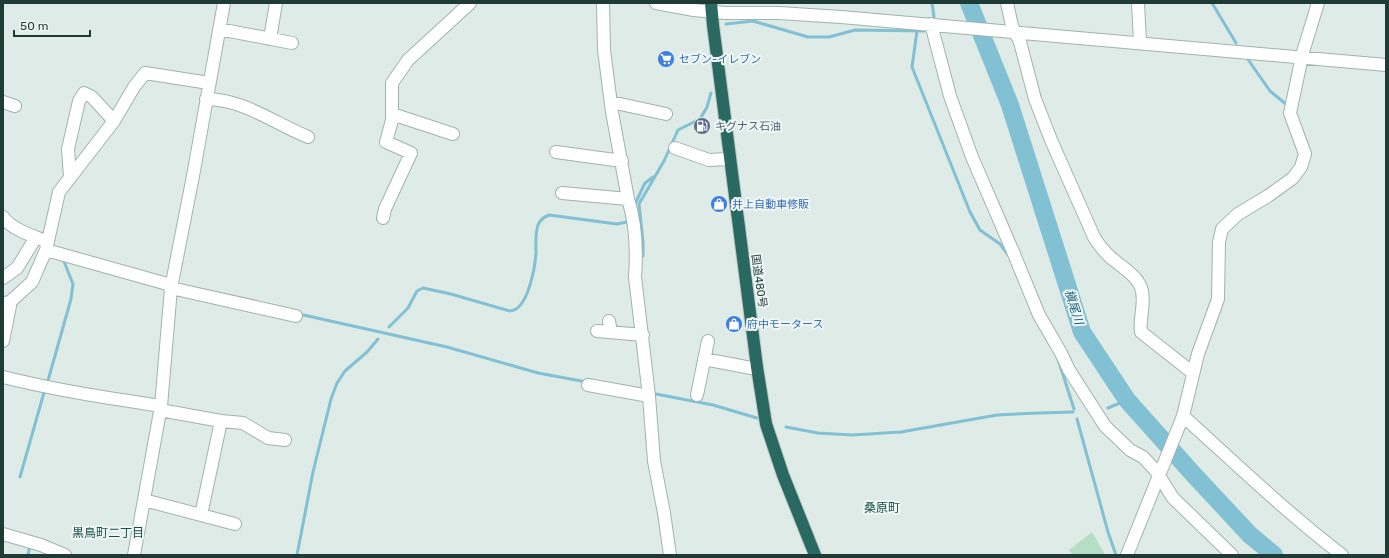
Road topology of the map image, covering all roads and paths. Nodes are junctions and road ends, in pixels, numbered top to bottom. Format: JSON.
{"nodes":[{"id":1,"x":224,"y":3,"type":"edge"},
{"id":2,"x":276,"y":3,"type":"edge"},
{"id":3,"x":470,"y":3,"type":"edge"},
{"id":4,"x":603,"y":3,"type":"edge"},
{"id":5,"x":656,"y":3,"type":"edge"},
{"id":6,"x":1007,"y":3,"type":"edge"},
{"id":7,"x":1138,"y":3,"type":"edge"},
{"id":8,"x":1318,"y":3,"type":"edge"},
{"id":9,"x":712,"y":7,"type":"edge"},
{"id":10,"x":936,"y":24,"type":"junction"},
{"id":11,"x":219,"y":29,"type":"junction"},
{"id":12,"x":1014,"y":31,"type":"junction"},
{"id":13,"x":270,"y":39,"type":"junction"},
{"id":14,"x":292,"y":43,"type":"dead end"},
{"id":15,"x":1140,"y":43,"type":"junction"},
{"id":16,"x":1302,"y":58,"type":"junction"},
{"id":17,"x":1386,"y":65,"type":"edge"},
{"id":18,"x":209,"y":83,"type":"junction"},
{"id":19,"x":206,"y":99,"type":"junction"},
{"id":20,"x":3,"y":102,"type":"edge"},
{"id":21,"x":611,"y":102,"type":"junction"},
{"id":22,"x":15,"y":106,"type":"dead end"},
{"id":23,"x":392,"y":114,"type":"junction"},
{"id":24,"x":666,"y":114,"type":"dead end"},
{"id":25,"x":114,"y":121,"type":"junction"},
{"id":26,"x":453,"y":134,"type":"dead end"},
{"id":27,"x":308,"y":137,"type":"dead end"},
{"id":28,"x":675,"y":148,"type":"dead end"},
{"id":29,"x":556,"y":152,"type":"dead end"},
{"id":30,"x":729,"y":159,"type":"junction"},
{"id":31,"x":622,"y":161,"type":"junction"},
{"id":32,"x":70,"y":177,"type":"junction"},
{"id":33,"x":562,"y":193,"type":"dead end"},
{"id":34,"x":628,"y":199,"type":"junction"},
{"id":35,"x":3,"y":217,"type":"edge"},
{"id":36,"x":383,"y":218,"type":"dead end"},
{"id":37,"x":33,"y":242,"type":"dead end"},
{"id":38,"x":47,"y":246,"type":"junction"},
{"id":39,"x":3,"y":278,"type":"edge"},
{"id":40,"x":171,"y":286,"type":"junction"},
{"id":41,"x":7,"y":302,"type":"edge"},
{"id":42,"x":296,"y":316,"type":"dead end"},
{"id":43,"x":597,"y":331,"type":"dead end"},
{"id":44,"x":643,"y":335,"type":"junction"},
{"id":45,"x":3,"y":341,"type":"edge"},
{"id":46,"x":708,"y":341,"type":"dead end"},
{"id":47,"x":704,"y":359,"type":"junction"},
{"id":48,"x":757,"y":367,"type":"junction"},
{"id":49,"x":1193,"y":373,"type":"junction"},
{"id":50,"x":3,"y":377,"type":"edge"},
{"id":51,"x":588,"y":385,"type":"dead end"},
{"id":52,"x":697,"y":395,"type":"dead end"},
{"id":53,"x":649,"y":396,"type":"junction"},
{"id":54,"x":161,"y":408,"type":"junction"},
{"id":55,"x":1183,"y":416,"type":"junction"},
{"id":56,"x":221,"y":421,"type":"junction"},
{"id":57,"x":285,"y":440,"type":"dead end"},
{"id":58,"x":1159,"y":476,"type":"junction"},
{"id":59,"x":144,"y":500,"type":"junction"},
{"id":60,"x":201,"y":515,"type":"junction"},
{"id":61,"x":235,"y":524,"type":"dead end"},
{"id":62,"x":3,"y":534,"type":"edge"},
{"id":63,"x":65,"y":555,"type":"edge"},
{"id":64,"x":134,"y":555,"type":"edge"},
{"id":65,"x":670,"y":555,"type":"edge"},
{"id":66,"x":815,"y":555,"type":"edge"},
{"id":67,"x":1127,"y":555,"type":"edge"},
{"id":68,"x":1232,"y":555,"type":"edge"},
{"id":69,"x":1342,"y":555,"type":"edge"}],
"edges":[{"from":1,"to":11,"type":"street"},
{"from":2,"to":13,"type":"street"},
{"from":3,"to":23,"type":"street"},
{"from":4,"to":21,"type":"street"},
{"from":5,"to":9,"type":"street"},
{"from":6,"to":12,"type":"street"},
{"from":7,"to":15,"type":"street"},
{"from":8,"to":16,"type":"street"},
{"from":9,"to":10,"type":"street"},
{"from":9,"to":30,"type":"highway","name":"国道480号"},
{"from":10,"to":12,"type":"street"},
{"from":10,"to":58,"type":"street"},
{"from":11,"to":13,"type":"street"},
{"from":11,"to":18,"type":"street"},
{"from":12,"to":15,"type":"street"},
{"from":12,"to":49,"type":"street"},
{"from":13,"to":14,"type":"street"},
{"from":15,"to":16,"type":"street"},
{"from":16,"to":17,"type":"street"},
{"from":16,"to":49,"type":"street"},
{"from":18,"to":19,"type":"street"},
{"from":18,"to":25,"type":"street"},
{"from":19,"to":27,"type":"street"},
{"from":19,"to":40,"type":"street"},
{"from":20,"to":22,"type":"street"},
{"from":21,"to":24,"type":"street"},
{"from":21,"to":31,"type":"street"},
{"from":23,"to":26,"type":"street"},
{"from":23,"to":36,"type":"street"},
{"from":25,"to":32,"type":"street"},
{"from":25,"to":32,"type":"street"},
{"from":28,"to":30,"type":"street"},
{"from":29,"to":31,"type":"street"},
{"from":30,"to":48,"type":"highway","name":"国道480号"},
{"from":31,"to":34,"type":"street"},
{"from":32,"to":38,"type":"street"},
{"from":33,"to":34,"type":"street"},
{"from":34,"to":44,"type":"street"},
{"from":35,"to":38,"type":"street"},
{"from":37,"to":39,"type":"street"},
{"from":38,"to":40,"type":"street"},
{"from":38,"to":41,"type":"street"},
{"from":40,"to":42,"type":"street"},
{"from":40,"to":54,"type":"street"},
{"from":41,"to":45,"type":"street"},
{"from":43,"to":44,"type":"street"},
{"from":44,"to":53,"type":"street"},
{"from":46,"to":47,"type":"street"},
{"from":47,"to":48,"type":"street"},
{"from":47,"to":52,"type":"street"},
{"from":48,"to":66,"type":"highway","name":"国道480号"},
{"from":49,"to":55,"type":"street"},
{"from":50,"to":54,"type":"street"},
{"from":51,"to":53,"type":"street"},
{"from":53,"to":65,"type":"street"},
{"from":54,"to":56,"type":"street"},
{"from":54,"to":59,"type":"street"},
{"from":55,"to":58,"type":"street"},
{"from":55,"to":69,"type":"street"},
{"from":56,"to":57,"type":"street"},
{"from":56,"to":60,"type":"street"},
{"from":58,"to":67,"type":"street"},
{"from":58,"to":68,"type":"street"},
{"from":59,"to":60,"type":"street"},
{"from":59,"to":64,"type":"street"},
{"from":60,"to":61,"type":"street"},
{"from":62,"to":63,"type":"street"}]}
